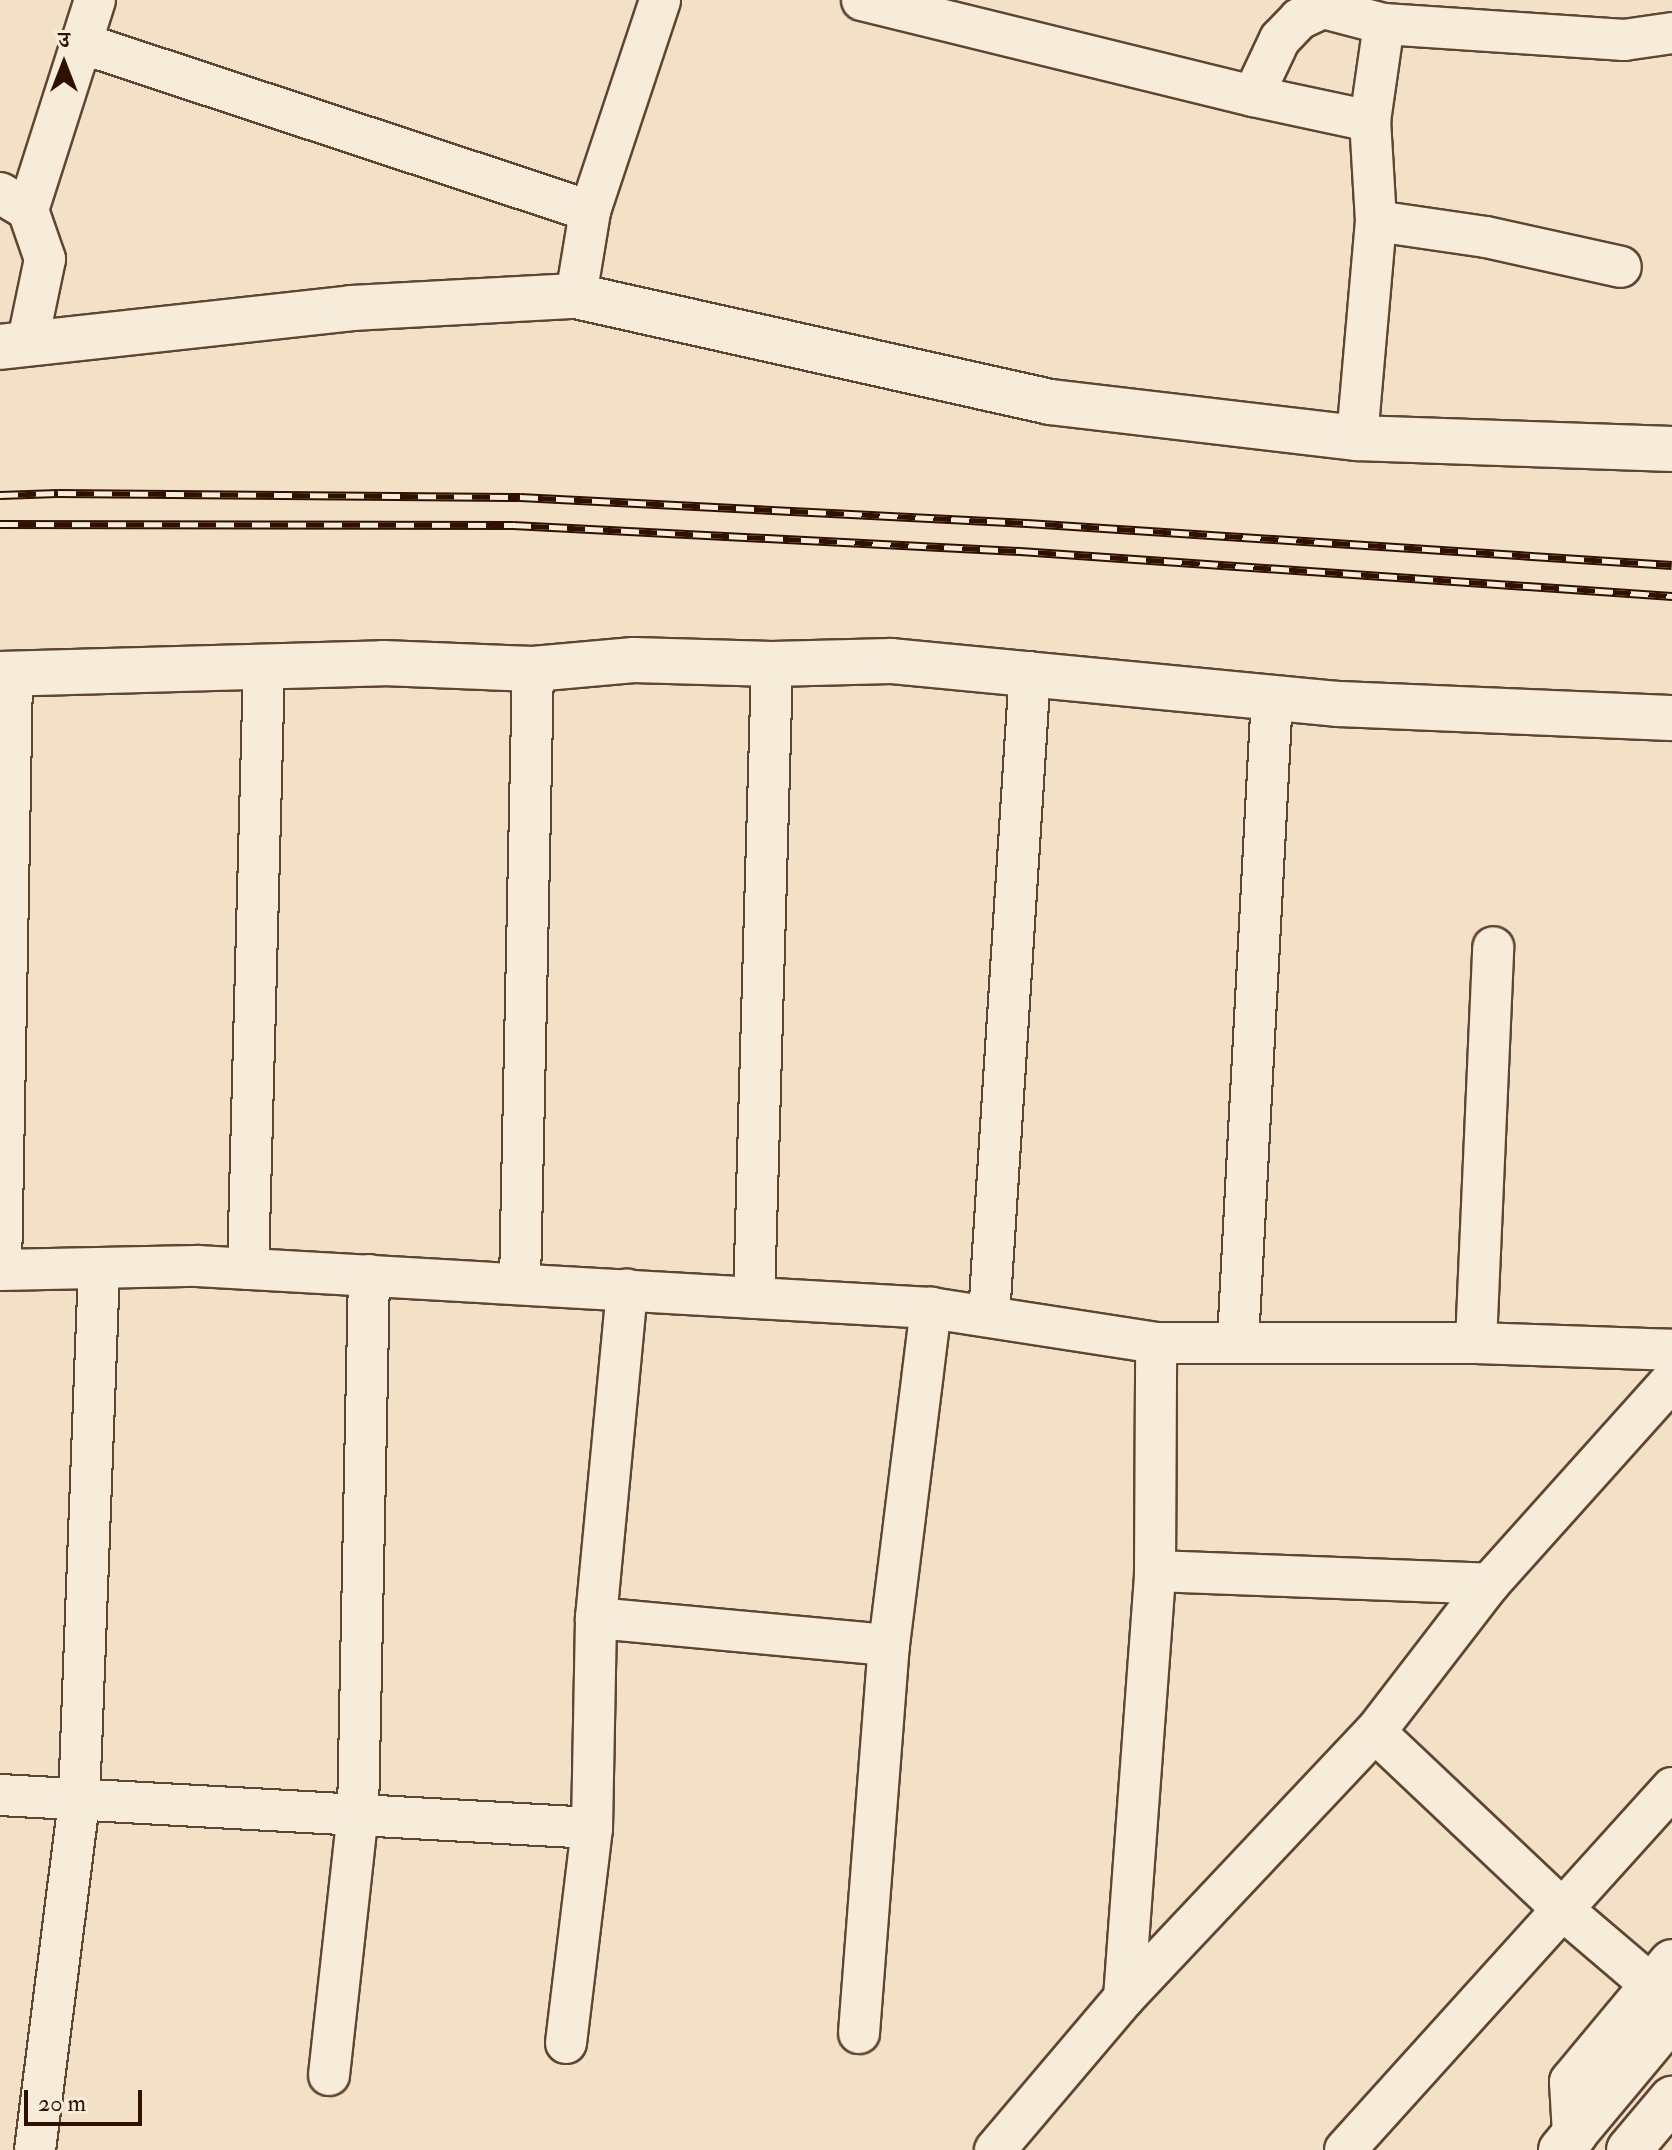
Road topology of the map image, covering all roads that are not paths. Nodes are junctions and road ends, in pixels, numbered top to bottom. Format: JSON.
{"nodes":[{"id":1,"x":95,"y":0,"type":"edge"},
{"id":2,"x":660,"y":0,"type":"edge"},
{"id":3,"x":862,"y":0,"type":"edge"},
{"id":4,"x":1384,"y":24,"type":"junction"},
{"id":5,"x":1672,"y":33,"type":"edge"},
{"id":6,"x":81,"y":43,"type":"junction"},
{"id":7,"x":1253,"y":96,"type":"junction"},
{"id":8,"x":1370,"y":121,"type":"junction"},
{"id":9,"x":14,"y":202,"type":"edge"},
{"id":10,"x":590,"y":211,"type":"junction"},
{"id":11,"x":1376,"y":221,"type":"junction"},
{"id":12,"x":1621,"y":267,"type":"dead end"},
{"id":13,"x":576,"y":296,"type":"junction"},
{"id":14,"x":14,"y":346,"type":"edge"},
{"id":15,"x":1357,"y":438,"type":"junction"},
{"id":16,"x":1672,"y":449,"type":"edge"},
{"id":17,"x":772,"y":664,"type":"junction"},
{"id":18,"x":264,"y":667,"type":"junction"},
{"id":19,"x":533,"y":669,"type":"junction"},
{"id":20,"x":1030,"y":672,"type":"junction"},
{"id":21,"x":6,"y":674,"type":"edge"},
{"id":22,"x":1272,"y":696,"type":"junction"},
{"id":23,"x":1672,"y":718,"type":"edge"},
{"id":24,"x":1493,"y":947,"type":"dead end"},
{"id":25,"x":3,"y":1021,"type":"edge"},
{"id":26,"x":99,"y":1268,"type":"junction"},
{"id":27,"x":248,"y":1269,"type":"junction"},
{"id":28,"x":0,"y":1270,"type":"edge"},
{"id":29,"x":369,"y":1275,"type":"junction"},
{"id":30,"x":520,"y":1283,"type":"junction"},
{"id":31,"x":627,"y":1289,"type":"junction"},
{"id":32,"x":754,"y":1298,"type":"junction"},
{"id":33,"x":931,"y":1308,"type":"junction"},
{"id":34,"x":989,"y":1316,"type":"junction"},
{"id":35,"x":1238,"y":1341,"type":"junction"},
{"id":36,"x":1156,"y":1343,"type":"junction"},
{"id":37,"x":1476,"y":1343,"type":"junction"},
{"id":38,"x":1672,"y":1350,"type":"edge"},
{"id":39,"x":1672,"y":1380,"type":"edge"},
{"id":40,"x":1155,"y":1571,"type":"junction"},
{"id":41,"x":1489,"y":1584,"type":"junction"},
{"id":42,"x":596,"y":1618,"type":"junction"},
{"id":43,"x":889,"y":1645,"type":"junction"},
{"id":44,"x":1375,"y":1732,"type":"junction"},
{"id":45,"x":1672,"y":1788,"type":"edge"},
{"id":46,"x":0,"y":1795,"type":"edge"},
{"id":47,"x":79,"y":1801,"type":"junction"},
{"id":48,"x":358,"y":1814,"type":"junction"},
{"id":49,"x":592,"y":1828,"type":"junction"},
{"id":50,"x":1562,"y":1909,"type":"junction"},
{"id":51,"x":1665,"y":1988,"type":"edge"},
{"id":52,"x":1124,"y":1998,"type":"junction"},
{"id":53,"x":859,"y":2033,"type":"dead end"},
{"id":54,"x":566,"y":2043,"type":"dead end"},
{"id":55,"x":329,"y":2075,"type":"dead end"},
{"id":56,"x":1568,"y":2142,"type":"edge"},
{"id":57,"x":35,"y":2150,"type":"edge"},
{"id":58,"x":995,"y":2150,"type":"edge"},
{"id":59,"x":1345,"y":2150,"type":"edge"}],
"edges":[{"from":1,"to":6,"type":"street"},
{"from":2,"to":10,"type":"street"},
{"from":3,"to":7,"type":"street"},
{"from":4,"to":5,"type":"street"},
{"from":4,"to":7,"type":"street"},
{"from":4,"to":8,"type":"street"},
{"from":6,"to":9,"type":"street"},
{"from":6,"to":10,"type":"street"},
{"from":7,"to":8,"type":"street"},
{"from":8,"to":11,"type":"street"},
{"from":9,"to":14,"type":"street"},
{"from":10,"to":13,"type":"street"},
{"from":11,"to":12,"type":"street"},
{"from":11,"to":15,"type":"street"},
{"from":13,"to":14,"type":"street"},
{"from":13,"to":15,"type":"street"},
{"from":15,"to":16,"type":"street"},
{"from":17,"to":19,"type":"street"},
{"from":17,"to":20,"type":"street"},
{"from":17,"to":32,"type":"street"},
{"from":18,"to":19,"type":"street"},
{"from":18,"to":21,"type":"street"},
{"from":18,"to":27,"type":"street"},
{"from":19,"to":30,"type":"street"},
{"from":20,"to":22,"type":"street"},
{"from":20,"to":34,"type":"street"},
{"from":21,"to":25,"type":"street"},
{"from":22,"to":23,"type":"street"},
{"from":22,"to":35,"type":"street"},
{"from":24,"to":37,"type":"street"},
{"from":25,"to":28,"type":"street"},
{"from":26,"to":27,"type":"street"},
{"from":26,"to":28,"type":"street"},
{"from":26,"to":47,"type":"street"},
{"from":27,"to":29,"type":"street"},
{"from":29,"to":30,"type":"street"},
{"from":29,"to":48,"type":"street"},
{"from":30,"to":31,"type":"street"},
{"from":31,"to":32,"type":"street"},
{"from":31,"to":42,"type":"street"},
{"from":32,"to":33,"type":"street"},
{"from":33,"to":34,"type":"street"},
{"from":33,"to":43,"type":"street"},
{"from":34,"to":36,"type":"street"},
{"from":35,"to":36,"type":"street"},
{"from":35,"to":37,"type":"street"},
{"from":36,"to":40,"type":"street"},
{"from":37,"to":38,"type":"street"},
{"from":39,"to":41,"type":"street"},
{"from":40,"to":41,"type":"street"},
{"from":40,"to":52,"type":"street"},
{"from":41,"to":44,"type":"street"},
{"from":42,"to":43,"type":"street"},
{"from":42,"to":49,"type":"street"},
{"from":43,"to":53,"type":"street"},
{"from":44,"to":50,"type":"street"},
{"from":44,"to":52,"type":"street"},
{"from":45,"to":50,"type":"street"},
{"from":46,"to":47,"type":"street"},
{"from":47,"to":48,"type":"street"},
{"from":47,"to":57,"type":"street"},
{"from":48,"to":49,"type":"street"},
{"from":48,"to":55,"type":"street"},
{"from":49,"to":54,"type":"street"},
{"from":50,"to":51,"type":"street"},
{"from":50,"to":59,"type":"street"},
{"from":51,"to":56,"type":"street"},
{"from":51,"to":56,"type":"street"},
{"from":52,"to":58,"type":"street"}]}
